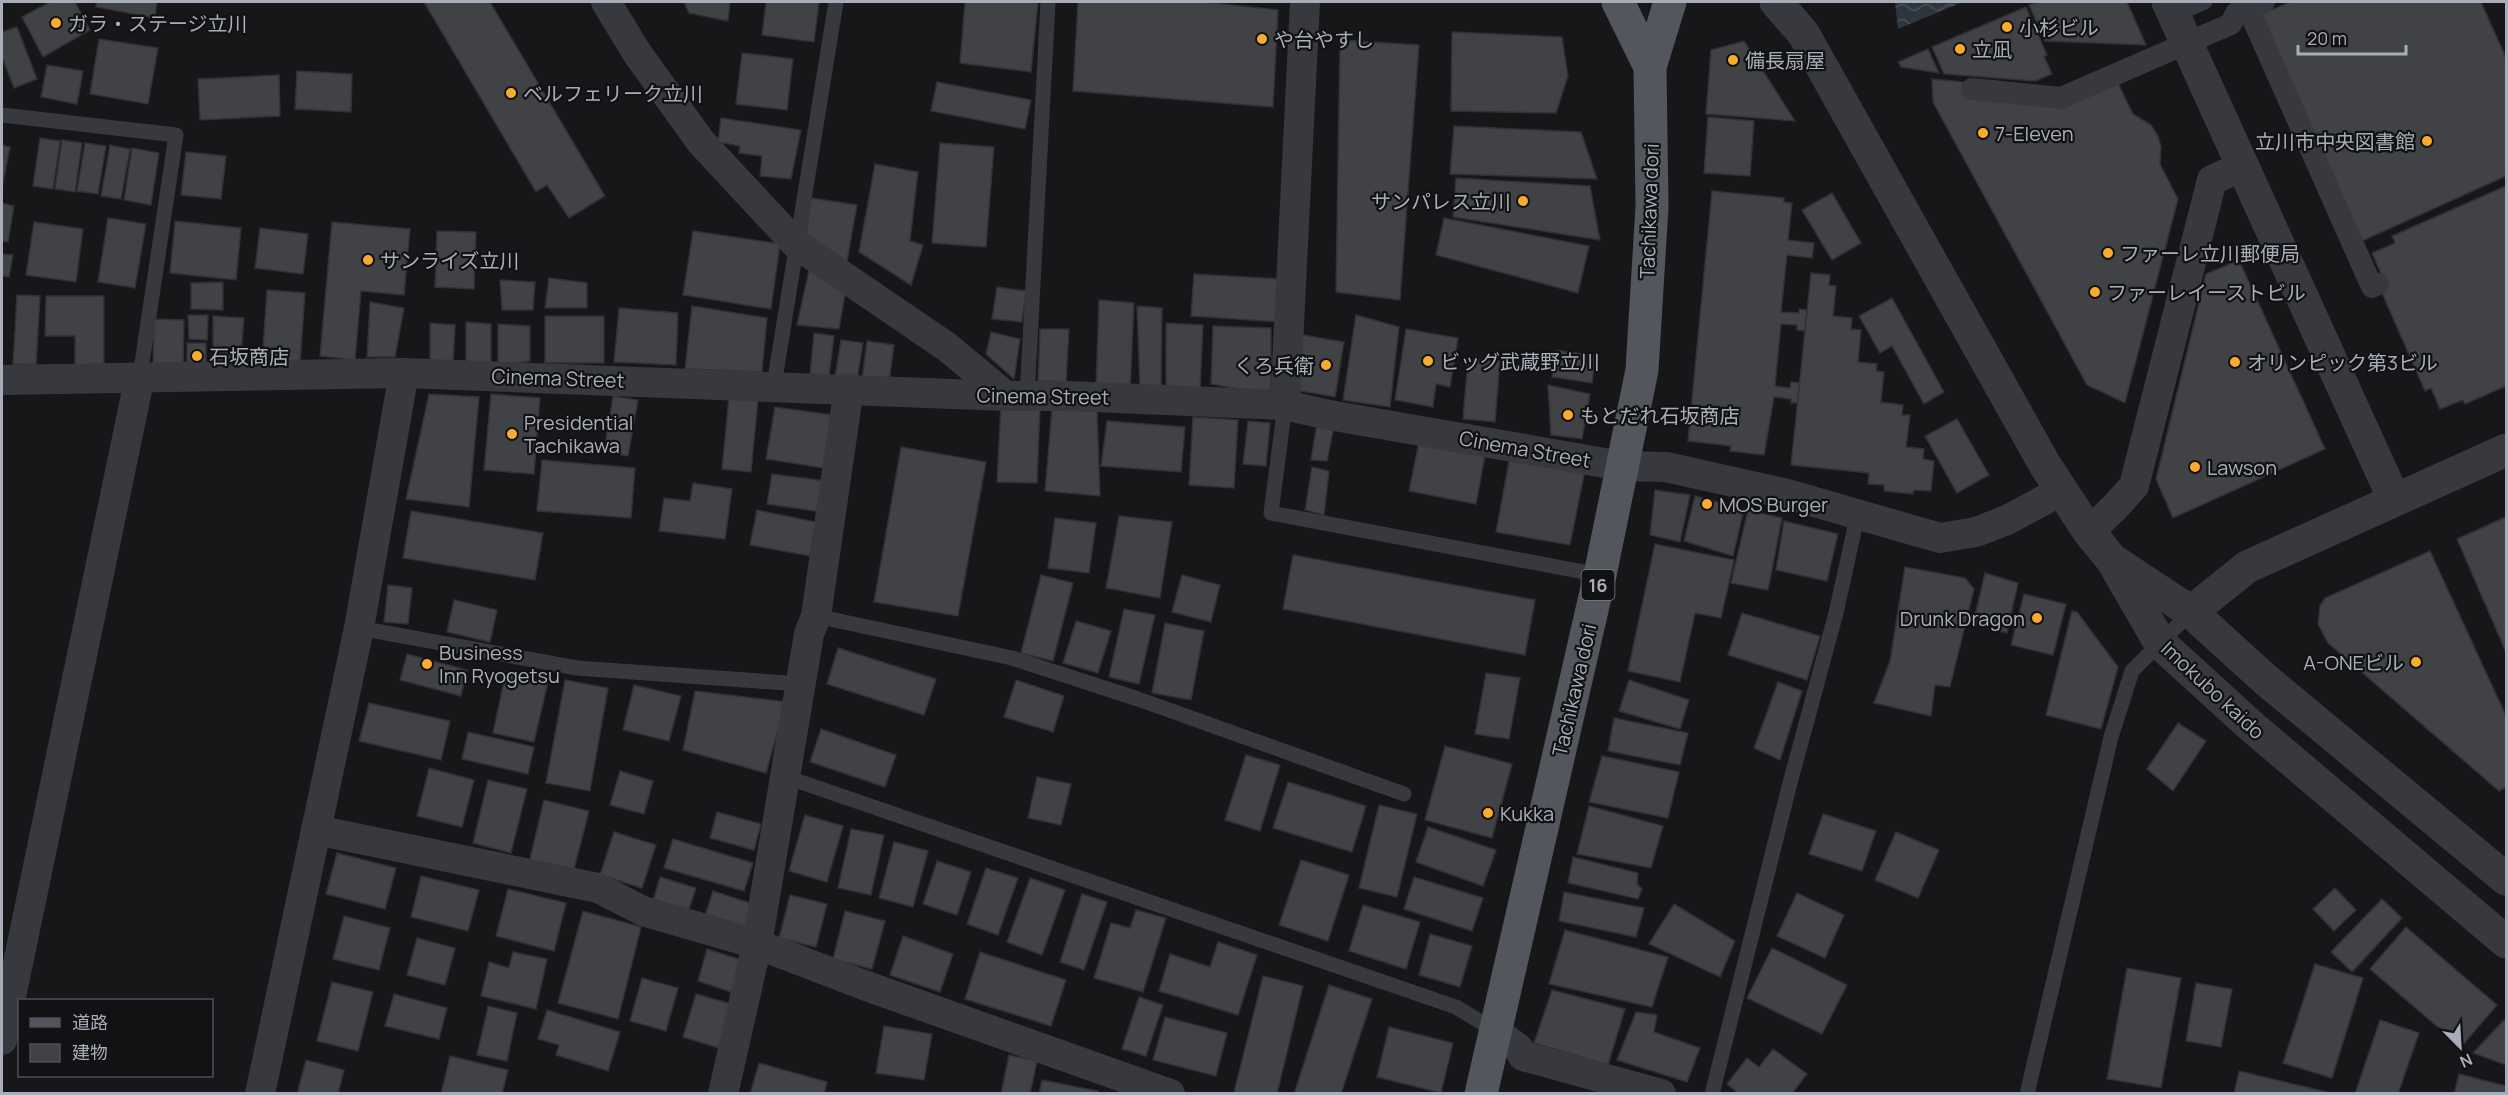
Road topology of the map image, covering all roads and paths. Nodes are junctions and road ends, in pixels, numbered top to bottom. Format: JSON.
{"nodes":[{"id":1,"x":606,"y":2,"type":"edge"},
{"id":2,"x":836,"y":2,"type":"edge"},
{"id":3,"x":1048,"y":2,"type":"edge"},
{"id":4,"x":1305,"y":2,"type":"edge"},
{"id":5,"x":1618,"y":2,"type":"edge"},
{"id":6,"x":1670,"y":2,"type":"edge"},
{"id":7,"x":1776,"y":2,"type":"edge"},
{"id":8,"x":2205,"y":2,"type":"edge"},
{"id":9,"x":2263,"y":5,"type":"edge"},
{"id":10,"x":2171,"y":8,"type":"edge"},
{"id":11,"x":1650,"y":67,"type":"junction"},
{"id":12,"x":1972,"y":89,"type":"dead end"},
{"id":13,"x":2,"y":115,"type":"edge"},
{"id":14,"x":2243,"y":166,"type":"junction"},
{"id":15,"x":796,"y":244,"type":"junction"},
{"id":16,"x":2378,"y":284,"type":"dead end"},
{"id":17,"x":404,"y":373,"type":"junction"},
{"id":18,"x":140,"y":376,"type":"junction"},
{"id":19,"x":2,"y":380,"type":"edge"},
{"id":20,"x":774,"y":386,"type":"junction"},
{"id":21,"x":849,"y":388,"type":"junction"},
{"id":22,"x":1017,"y":396,"type":"junction"},
{"id":23,"x":1285,"y":405,"type":"junction"},
{"id":24,"x":2506,"y":450,"type":"edge"},
{"id":25,"x":1622,"y":466,"type":"junction"},
{"id":26,"x":2061,"y":491,"type":"junction"},
{"id":27,"x":2394,"y":499,"type":"junction"},
{"id":28,"x":1858,"y":513,"type":"junction"},
{"id":29,"x":2089,"y":532,"type":"junction"},
{"id":30,"x":2112,"y":560,"type":"junction"},
{"id":31,"x":1600,"y":575,"type":"junction"},
{"id":32,"x":2191,"y":612,"type":"junction"},
{"id":33,"x":816,"y":616,"type":"junction"},
{"id":34,"x":359,"y":628,"type":"junction"},
{"id":35,"x":2160,"y":643,"type":"junction"},
{"id":36,"x":801,"y":684,"type":"junction"},
{"id":37,"x":786,"y":777,"type":"junction"},
{"id":38,"x":1404,"y":794,"type":"dead end"},
{"id":39,"x":316,"y":830,"type":"junction"},
{"id":40,"x":2506,"y":879,"type":"edge"},
{"id":41,"x":2506,"y":942,"type":"edge"},
{"id":42,"x":757,"y":944,"type":"junction"},
{"id":43,"x":1494,"y":1030,"type":"junction"},
{"id":44,"x":2,"y":1040,"type":"edge"},
{"id":45,"x":260,"y":1094,"type":"edge"},
{"id":46,"x":723,"y":1094,"type":"edge"},
{"id":47,"x":1170,"y":1094,"type":"edge"},
{"id":48,"x":1481,"y":1094,"type":"edge"},
{"id":49,"x":1661,"y":1094,"type":"edge"},
{"id":50,"x":1712,"y":1094,"type":"edge"},
{"id":51,"x":2027,"y":1094,"type":"edge"}],
"edges":[{"from":1,"to":15,"type":"street"},
{"from":2,"to":15,"type":"lane"},
{"from":3,"to":22,"type":"lane"},
{"from":4,"to":23,"type":"street"},
{"from":5,"to":11,"type":"main road","number":"16"},
{"from":6,"to":11,"type":"main road","number":"16"},
{"from":7,"to":26,"type":"street"},
{"from":8,"to":10,"type":"lane"},
{"from":9,"to":12,"type":"street","bridge":true},
{"from":9,"to":16,"type":"street"},
{"from":10,"to":14,"type":"street"},
{"from":11,"to":25,"type":"main road","name":"Tachikawa dori","number":"16"},
{"from":13,"to":18,"type":"lane"},
{"from":14,"to":27,"type":"street"},
{"from":14,"to":29,"type":"street"},
{"from":15,"to":20,"type":"lane"},
{"from":15,"to":22,"type":"street"},
{"from":17,"to":18,"type":"street","name":"Cinema Street"},
{"from":17,"to":20,"type":"street","name":"Cinema Street"},
{"from":17,"to":34,"type":"street"},
{"from":18,"to":19,"type":"street","name":"Cinema Street"},
{"from":18,"to":44,"type":"street"},
{"from":20,"to":21,"type":"street","name":"Cinema Street"},
{"from":21,"to":22,"type":"street","name":"Cinema Street"},
{"from":21,"to":33,"type":"street"},
{"from":22,"to":23,"type":"street","name":"Cinema Street"},
{"from":23,"to":25,"type":"street","name":"Cinema Street"},
{"from":23,"to":31,"type":"lane"},
{"from":24,"to":27,"type":"street"},
{"from":25,"to":28,"type":"street","name":"Cinema Street"},
{"from":25,"to":31,"type":"main road","name":"Tachikawa dori","number":"16"},
{"from":26,"to":28,"type":"street","name":"Cinema Street"},
{"from":26,"to":29,"type":"street"},
{"from":27,"to":32,"type":"street"},
{"from":28,"to":50,"type":"lane"},
{"from":29,"to":30,"type":"street"},
{"from":30,"to":32,"type":"street"},
{"from":30,"to":35,"type":"street","name":"Imokubo kaido"},
{"from":31,"to":43,"type":"main road","name":"Tachikawa dori","number":"16"},
{"from":32,"to":35,"type":"lane"},
{"from":32,"to":40,"type":"street"},
{"from":33,"to":36,"type":"street"},
{"from":33,"to":38,"type":"lane"},
{"from":34,"to":36,"type":"lane"},
{"from":34,"to":39,"type":"street"},
{"from":35,"to":41,"type":"street","name":"Imokubo kaido"},
{"from":35,"to":51,"type":"lane"},
{"from":36,"to":37,"type":"street"},
{"from":37,"to":42,"type":"street"},
{"from":37,"to":43,"type":"lane"},
{"from":39,"to":42,"type":"street"},
{"from":39,"to":45,"type":"street"},
{"from":42,"to":46,"type":"street"},
{"from":42,"to":47,"type":"street"},
{"from":43,"to":48,"type":"main road","name":"Tachikawa dori","number":"16"},
{"from":43,"to":49,"type":"street"}]}
